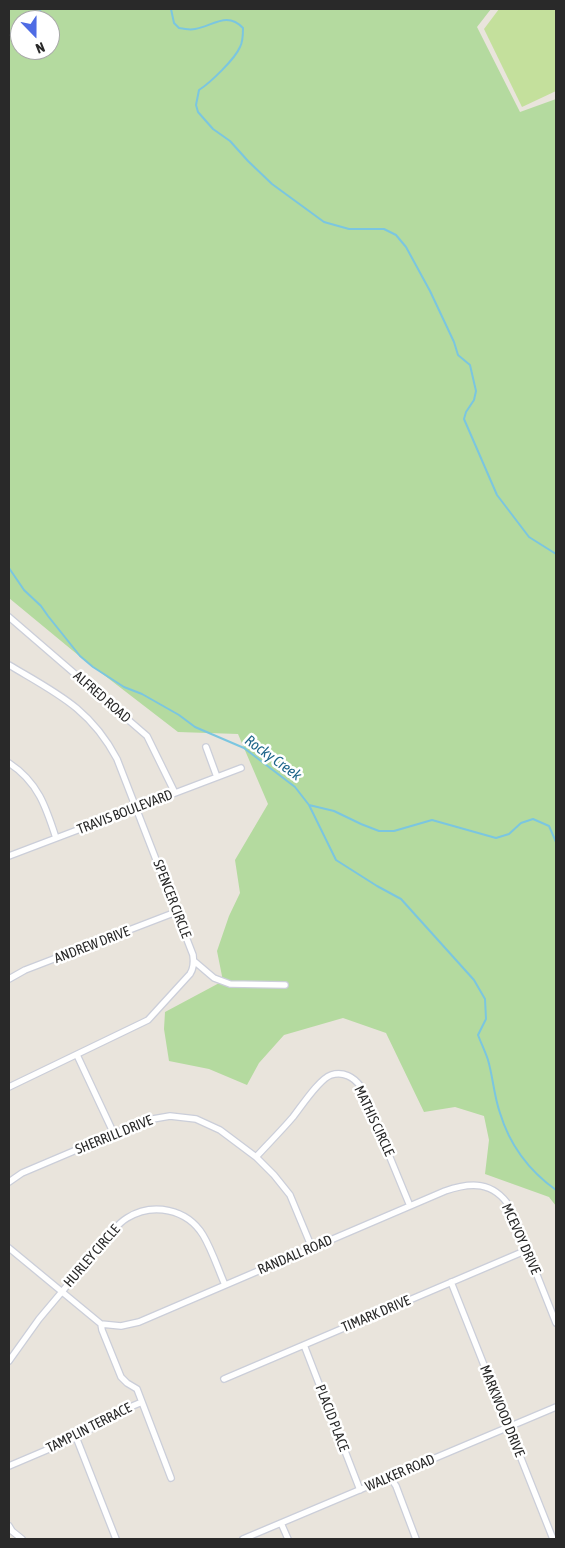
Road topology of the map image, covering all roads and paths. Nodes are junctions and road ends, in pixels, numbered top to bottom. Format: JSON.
{"nodes":[{"id":1,"x":9,"y":617,"type":"edge"},
{"id":2,"x":9,"y":665,"type":"edge"},
{"id":3,"x":206,"y":747,"type":"dead end"},
{"id":4,"x":9,"y":764,"type":"edge"},
{"id":5,"x":241,"y":768,"type":"dead end"},
{"id":6,"x":217,"y":777,"type":"junction"},
{"id":7,"x":175,"y":793,"type":"junction"},
{"id":8,"x":136,"y":807,"type":"junction"},
{"id":9,"x":56,"y":838,"type":"junction"},
{"id":10,"x":9,"y":856,"type":"edge"},
{"id":11,"x":176,"y":912,"type":"junction"},
{"id":12,"x":194,"y":961,"type":"junction"},
{"id":13,"x":9,"y":979,"type":"edge"},
{"id":14,"x":286,"y":985,"type":"dead end"},
{"id":15,"x":77,"y":1055,"type":"junction"},
{"id":16,"x":9,"y":1087,"type":"edge"},
{"id":17,"x":114,"y":1134,"type":"junction"},
{"id":18,"x":256,"y":1157,"type":"junction"},
{"id":19,"x":9,"y":1182,"type":"edge"},
{"id":20,"x":489,"y":1188,"type":"joint"},
{"id":21,"x":410,"y":1206,"type":"junction"},
{"id":22,"x":9,"y":1248,"type":"edge"},
{"id":23,"x":312,"y":1248,"type":"junction"},
{"id":24,"x":527,"y":1250,"type":"junction"},
{"id":25,"x":451,"y":1282,"type":"junction"},
{"id":26,"x":225,"y":1285,"type":"junction"},
{"id":27,"x":61,"y":1292,"type":"junction"},
{"id":28,"x":101,"y":1324,"type":"junction"},
{"id":29,"x":556,"y":1324,"type":"edge"},
{"id":30,"x":304,"y":1345,"type":"junction"},
{"id":31,"x":9,"y":1361,"type":"edge"},
{"id":32,"x":224,"y":1379,"type":"dead end"},
{"id":33,"x":142,"y":1402,"type":"junction"},
{"id":34,"x":556,"y":1407,"type":"edge"},
{"id":35,"x":508,"y":1427,"type":"junction"},
{"id":36,"x":76,"y":1437,"type":"junction"},
{"id":37,"x":9,"y":1466,"type":"edge"},
{"id":38,"x":172,"y":1478,"type":"dead end"},
{"id":39,"x":390,"y":1478,"type":"junction"},
{"id":40,"x":360,"y":1490,"type":"junction"},
{"id":41,"x":281,"y":1523,"type":"junction"},
{"id":42,"x":9,"y":1526,"type":"edge"},
{"id":43,"x":22,"y":1539,"type":"edge"},
{"id":44,"x":116,"y":1539,"type":"edge"},
{"id":45,"x":243,"y":1539,"type":"edge"},
{"id":46,"x":288,"y":1539,"type":"edge"},
{"id":47,"x":416,"y":1539,"type":"edge"},
{"id":48,"x":553,"y":1539,"type":"edge"}],
"edges":[{"from":1,"to":7,"type":"street","name":"ALFRED ROAD"},
{"from":2,"to":8,"type":"street","name":"SPENCER CIRCLE"},
{"from":3,"to":6,"type":"street"},
{"from":4,"to":9,"type":"street"},
{"from":5,"to":6,"type":"street","name":"TRAVIS BOULEVARD"},
{"from":6,"to":7,"type":"street","name":"TRAVIS BOULEVARD"},
{"from":7,"to":8,"type":"street","name":"TRAVIS BOULEVARD"},
{"from":8,"to":9,"type":"street","name":"TRAVIS BOULEVARD"},
{"from":8,"to":11,"type":"street","name":"SPENCER CIRCLE"},
{"from":9,"to":10,"type":"street","name":"TRAVIS BOULEVARD"},
{"from":11,"to":12,"type":"street","name":"SPENCER CIRCLE"},
{"from":11,"to":13,"type":"street","name":"ANDREW DRIVE"},
{"from":12,"to":14,"type":"street"},
{"from":12,"to":15,"type":"street"},
{"from":15,"to":16,"type":"street"},
{"from":15,"to":17,"type":"street"},
{"from":17,"to":18,"type":"street","name":"SHERRILL DRIVE"},
{"from":17,"to":19,"type":"street","name":"SHERRILL DRIVE"},
{"from":18,"to":21,"type":"street","name":"MATHIS CIRCLE"},
{"from":18,"to":23,"type":"street","name":"SHERRILL DRIVE"},
{"from":20,"to":21,"type":"street","name":"RANDALL ROAD"},
{"from":20,"to":24,"type":"street","name":"MCEVOY DRIVE"},
{"from":21,"to":23,"type":"street","name":"RANDALL ROAD"},
{"from":22,"to":27,"type":"street"},
{"from":23,"to":26,"type":"street","name":"RANDALL ROAD"},
{"from":24,"to":25,"type":"street","name":"TIMARK DRIVE"},
{"from":24,"to":29,"type":"street","name":"MCEVOY DRIVE"},
{"from":25,"to":30,"type":"street","name":"TIMARK DRIVE"},
{"from":25,"to":35,"type":"street","name":"MARKWOOD DRIVE"},
{"from":26,"to":27,"type":"street","name":"HURLEY CIRCLE"},
{"from":26,"to":28,"type":"street","name":"RANDALL ROAD"},
{"from":27,"to":28,"type":"street"},
{"from":27,"to":31,"type":"street","name":"HURLEY CIRCLE"},
{"from":28,"to":33,"type":"street"},
{"from":30,"to":32,"type":"street","name":"TIMARK DRIVE"},
{"from":30,"to":40,"type":"street","name":"PLACID PLACE"},
{"from":33,"to":36,"type":"street","name":"TAMPLIN TERRACE"},
{"from":33,"to":38,"type":"street"},
{"from":34,"to":35,"type":"street","name":"WALKER ROAD"},
{"from":35,"to":39,"type":"street","name":"WALKER ROAD"},
{"from":35,"to":48,"type":"street","name":"MARKWOOD DRIVE"},
{"from":36,"to":37,"type":"street","name":"TAMPLIN TERRACE"},
{"from":36,"to":44,"type":"street"},
{"from":39,"to":40,"type":"street","name":"WALKER ROAD"},
{"from":39,"to":47,"type":"street"},
{"from":40,"to":41,"type":"street","name":"WALKER ROAD"},
{"from":41,"to":45,"type":"street","name":"WALKER ROAD"},
{"from":41,"to":46,"type":"street"},
{"from":42,"to":43,"type":"street"}]}
